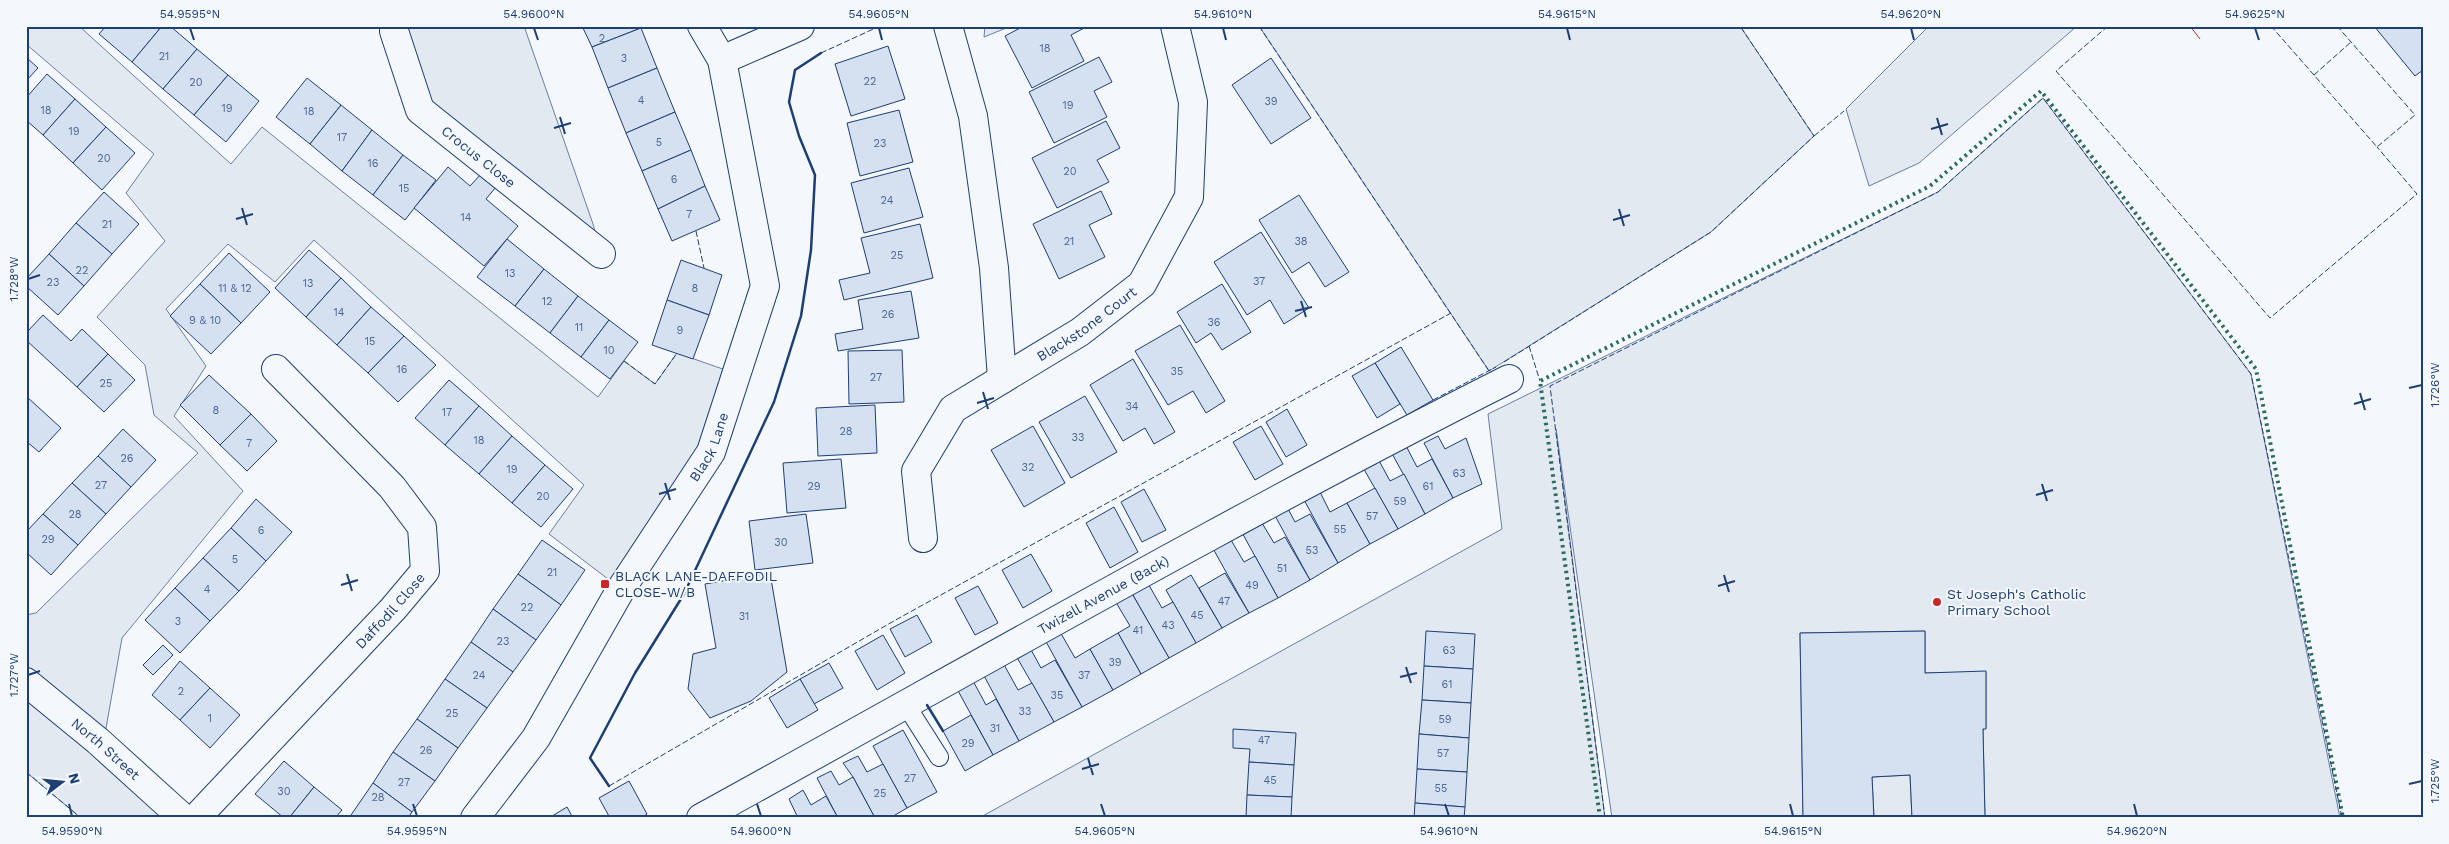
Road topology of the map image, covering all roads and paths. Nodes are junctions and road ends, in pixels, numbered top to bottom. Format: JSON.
{"nodes":[{"id":1,"x":702,"y":26,"type":"edge"},
{"id":2,"x":800,"y":26,"type":"edge"},
{"id":3,"x":948,"y":26,"type":"edge"},
{"id":4,"x":1174,"y":26,"type":"edge"},
{"id":5,"x":392,"y":28,"type":"edge"},
{"id":6,"x":722,"y":60,"type":"junction"},
{"id":7,"x":601,"y":254,"type":"dead end"},
{"id":8,"x":276,"y":368,"type":"dead end"},
{"id":9,"x":1504,"y":372,"type":"dead end"},
{"id":10,"x":1002,"y":378,"type":"junction"},
{"id":11,"x":923,"y":538,"type":"dead end"},
{"id":12,"x":26,"y":682,"type":"edge"},
{"id":13,"x":906,"y":705,"type":"junction"},
{"id":14,"x":939,"y":757,"type":"dead end"},
{"id":15,"x":183,"y":818,"type":"edge"},
{"id":16,"x":196,"y":818,"type":"edge"},
{"id":17,"x":475,"y":818,"type":"edge"},
{"id":18,"x":701,"y":818,"type":"edge"}],
"edges":[{"from":1,"to":6,"type":"street","name":"Black Lane"},
{"from":2,"to":6,"type":"street"},
{"from":3,"to":10,"type":"street"},
{"from":4,"to":10,"type":"street","name":"Blackstone Court"},
{"from":5,"to":7,"type":"street","name":"Crocus Close"},
{"from":6,"to":17,"type":"street","name":"Black Lane"},
{"from":8,"to":16,"type":"street","name":"Daffodil Close"},
{"from":9,"to":13,"type":"street","name":"Twizell Avenue (Back)"},
{"from":10,"to":11,"type":"street","name":"Blackstone Court"},
{"from":12,"to":15,"type":"street","name":"North Street"},
{"from":13,"to":14,"type":"lane"},
{"from":13,"to":18,"type":"street","name":"Twizell Avenue (Back)"}]}
